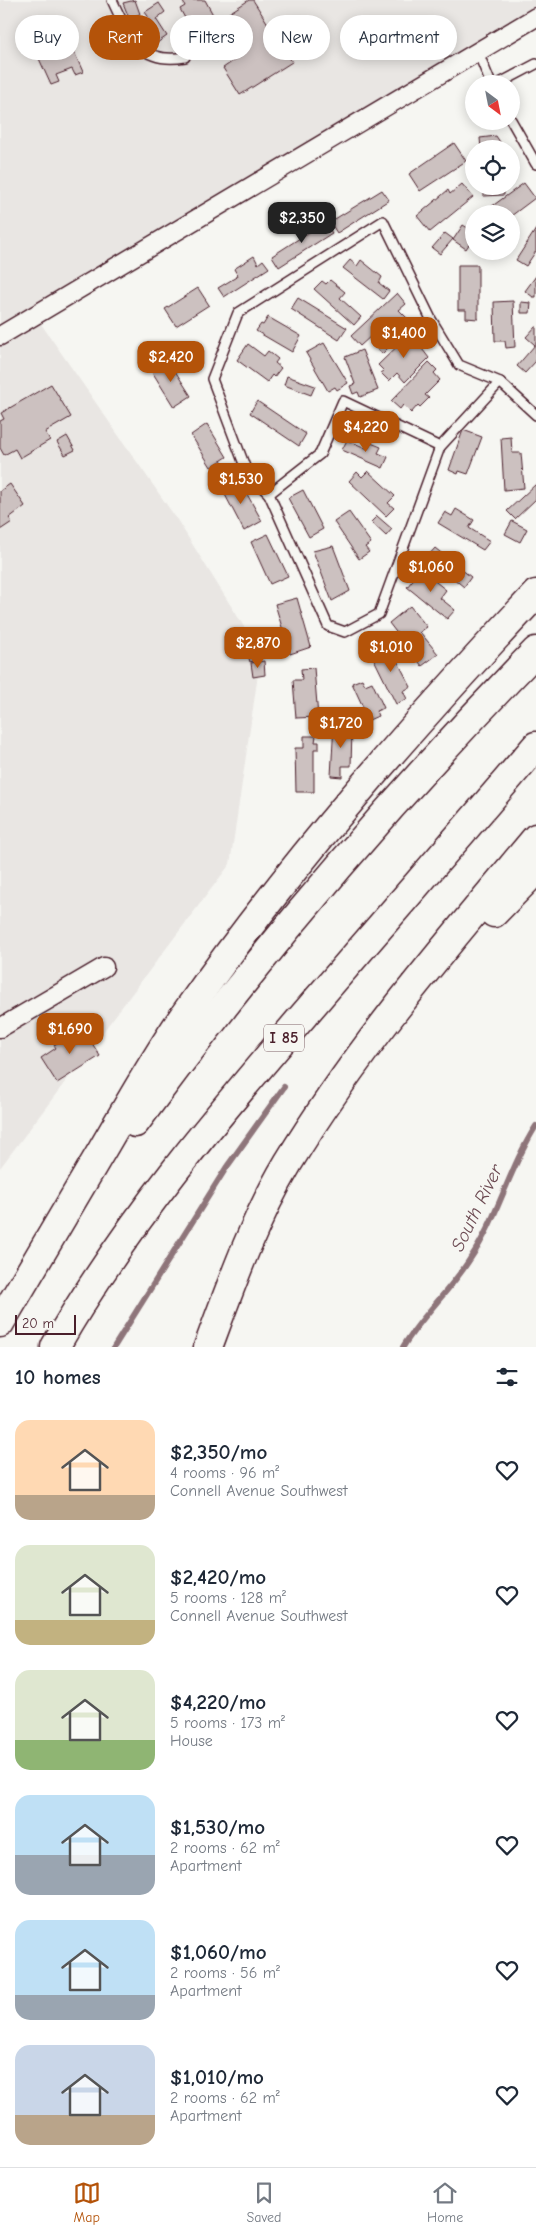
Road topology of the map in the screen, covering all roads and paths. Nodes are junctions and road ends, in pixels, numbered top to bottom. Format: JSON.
{"nodes":[{"id":1,"x":112,"y":0,"type":"edge"},
{"id":2,"x":536,"y":17,"type":"edge"},
{"id":3,"x":478,"y":52,"type":"junction"},
{"id":4,"x":170,"y":60,"type":"edge"},
{"id":5,"x":536,"y":64,"type":"edge"},
{"id":6,"x":487,"y":75,"type":"edge"},
{"id":7,"x":515,"y":75,"type":"edge"},
{"id":8,"x":517,"y":130,"type":"edge"},
{"id":9,"x":536,"y":164,"type":"edge"},
{"id":10,"x":0,"y":336,"type":"edge"},
{"id":11,"x":500,"y":382,"type":"junction"},
{"id":12,"x":536,"y":415,"type":"edge"},
{"id":13,"x":440,"y":446,"type":"junction"},
{"id":14,"x":269,"y":494,"type":"junction"},
{"id":15,"x":536,"y":594,"type":"edge"},
{"id":16,"x":536,"y":651,"type":"edge"},
{"id":17,"x":536,"y":746,"type":"edge"},
{"id":18,"x":536,"y":838,"type":"edge"},
{"id":19,"x":536,"y":870,"type":"edge"},
{"id":20,"x":104,"y":967,"type":"dead end"},
{"id":21,"x":0,"y":1028,"type":"edge"},
{"id":22,"x":356,"y":1064,"type":"junction"},
{"id":23,"x":6,"y":1312,"type":"edge"},
{"id":24,"x":55,"y":1347,"type":"edge"},
{"id":25,"x":208,"y":1347,"type":"edge"}],
"edges":[{"from":1,"to":4,"type":"lane"},
{"from":2,"to":3,"type":"street"},
{"from":3,"to":6,"type":"lane"},
{"from":3,"to":10,"type":"street"},
{"from":5,"to":7,"type":"lane"},
{"from":8,"to":9,"type":"lane"},
{"from":11,"to":12,"type":"lane"},
{"from":11,"to":13,"type":"lane"},
{"from":11,"to":14,"type":"lane"},
{"from":13,"to":14,"type":"lane"},
{"from":13,"to":14,"type":"lane"},
{"from":15,"to":23,"type":"highway"},
{"from":16,"to":23,"type":"highway"},
{"from":17,"to":24,"type":"highway","number":"I 85"},
{"from":18,"to":22,"type":"highway"},
{"from":19,"to":22,"type":"highway"},
{"from":20,"to":21,"type":"street"},
{"from":22,"to":25,"type":"highway"}]}
